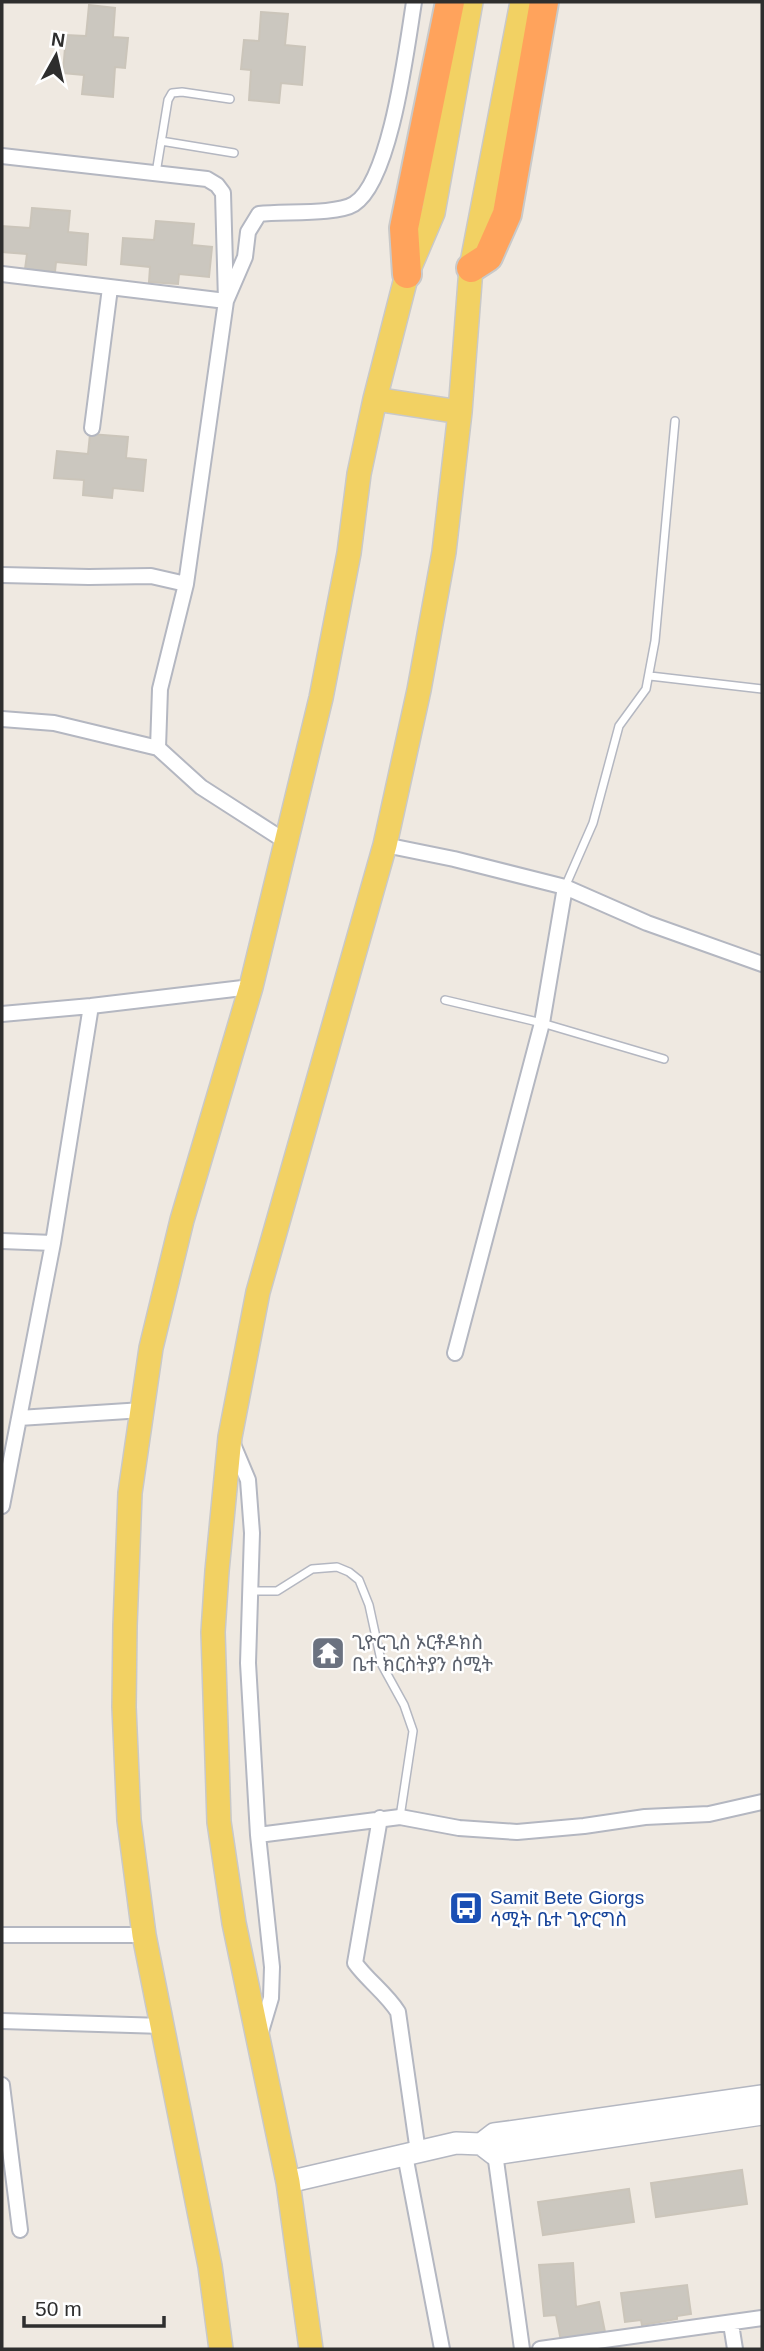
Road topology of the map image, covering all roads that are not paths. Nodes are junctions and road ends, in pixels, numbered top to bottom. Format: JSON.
{"nodes":[{"id":1,"x":414,"y":2,"type":"edge"},
{"id":2,"x":450,"y":2,"type":"edge"},
{"id":3,"x":471,"y":2,"type":"edge"},
{"id":4,"x":522,"y":2,"type":"edge"},
{"id":5,"x":544,"y":2,"type":"edge"},
{"id":6,"x":230,"y":99,"type":"dead end"},
{"id":7,"x":161,"y":141,"type":"junction"},
{"id":8,"x":234,"y":153,"type":"dead end"},
{"id":9,"x":2,"y":156,"type":"edge"},
{"id":10,"x":156,"y":173,"type":"junction"},
{"id":11,"x":471,"y":268,"type":"junction"},
{"id":12,"x":407,"y":274,"type":"junction"},
{"id":13,"x":2,"y":275,"type":"edge"},
{"id":14,"x":110,"y":288,"type":"junction"},
{"id":15,"x":226,"y":301,"type":"junction"},
{"id":16,"x":375,"y":399,"type":"junction"},
{"id":17,"x":460,"y":412,"type":"junction"},
{"id":18,"x":675,"y":421,"type":"dead end"},
{"id":19,"x":92,"y":428,"type":"dead end"},
{"id":20,"x":2,"y":575,"type":"edge"},
{"id":21,"x":186,"y":584,"type":"junction"},
{"id":22,"x":650,"y":676,"type":"junction"},
{"id":23,"x":762,"y":689,"type":"edge"},
{"id":24,"x":2,"y":719,"type":"edge"},
{"id":25,"x":158,"y":748,"type":"junction"},
{"id":26,"x":285,"y":841,"type":"junction"},
{"id":27,"x":385,"y":845,"type":"junction"},
{"id":28,"x":565,"y":887,"type":"junction"},
{"id":29,"x":762,"y":964,"type":"edge"},
{"id":30,"x":251,"y":987,"type":"junction"},
{"id":31,"x":445,"y":1000,"type":"dead end"},
{"id":32,"x":91,"y":1006,"type":"junction"},
{"id":33,"x":2,"y":1014,"type":"edge"},
{"id":34,"x":541,"y":1023,"type":"junction"},
{"id":35,"x":664,"y":1059,"type":"dead end"},
{"id":36,"x":2,"y":1241,"type":"edge"},
{"id":37,"x":53,"y":1243,"type":"junction"},
{"id":38,"x":455,"y":1353,"type":"dead end"},
{"id":39,"x":142,"y":1410,"type":"junction"},
{"id":40,"x":19,"y":1418,"type":"junction"},
{"id":41,"x":230,"y":1437,"type":"junction"},
{"id":42,"x":2,"y":1506,"type":"edge"},
{"id":43,"x":250,"y":1591,"type":"junction"},
{"id":44,"x":762,"y":1802,"type":"edge"},
{"id":45,"x":400,"y":1817,"type":"junction"},
{"id":46,"x":380,"y":1818,"type":"junction"},
{"id":47,"x":258,"y":1835,"type":"junction"},
{"id":48,"x":144,"y":1935,"type":"junction"},
{"id":49,"x":2,"y":1936,"type":"edge"},
{"id":50,"x":2,"y":2021,"type":"edge"},
{"id":51,"x":163,"y":2026,"type":"junction"},
{"id":52,"x":258,"y":2040,"type":"junction"},
{"id":53,"x":2,"y":2085,"type":"edge"},
{"id":54,"x":762,"y":2096,"type":"edge"},
{"id":55,"x":762,"y":2114,"type":"edge"},
{"id":56,"x":490,"y":2144,"type":"junction"},
{"id":57,"x":412,"y":2153,"type":"junction"},
{"id":58,"x":288,"y":2182,"type":"junction"},
{"id":59,"x":20,"y":2230,"type":"dead end"},
{"id":60,"x":762,"y":2318,"type":"edge"},
{"id":61,"x":732,"y":2324,"type":"junction"},
{"id":62,"x":220,"y":2349,"type":"edge"},
{"id":63,"x":311,"y":2349,"type":"edge"},
{"id":64,"x":442,"y":2349,"type":"edge"},
{"id":65,"x":522,"y":2349,"type":"edge"},
{"id":66,"x":540,"y":2349,"type":"edge"},
{"id":67,"x":735,"y":2349,"type":"edge"}],
"edges":[{"from":1,"to":15,"type":"street"},
{"from":2,"to":12,"type":"highway"},
{"from":3,"to":12,"type":"main road"},
{"from":4,"to":11,"type":"main road"},
{"from":5,"to":11,"type":"highway"},
{"from":6,"to":7,"type":"lane"},
{"from":7,"to":8,"type":"lane"},
{"from":7,"to":10,"type":"lane"},
{"from":9,"to":10,"type":"street"},
{"from":10,"to":15,"type":"street"},
{"from":11,"to":17,"type":"main road"},
{"from":12,"to":16,"type":"main road"},
{"from":13,"to":14,"type":"street"},
{"from":14,"to":15,"type":"street"},
{"from":14,"to":19,"type":"street"},
{"from":15,"to":21,"type":"street"},
{"from":16,"to":17,"type":"main road"},
{"from":16,"to":26,"type":"main road"},
{"from":17,"to":27,"type":"main road"},
{"from":18,"to":22,"type":"lane"},
{"from":20,"to":21,"type":"street"},
{"from":21,"to":25,"type":"street"},
{"from":22,"to":23,"type":"lane"},
{"from":22,"to":28,"type":"lane"},
{"from":24,"to":25,"type":"street"},
{"from":25,"to":26,"type":"street"},
{"from":26,"to":30,"type":"main road"},
{"from":27,"to":28,"type":"street"},
{"from":27,"to":41,"type":"main road"},
{"from":28,"to":29,"type":"street"},
{"from":28,"to":34,"type":"street"},
{"from":30,"to":32,"type":"street"},
{"from":30,"to":39,"type":"main road"},
{"from":31,"to":34,"type":"lane"},
{"from":32,"to":33,"type":"street"},
{"from":32,"to":37,"type":"street"},
{"from":34,"to":35,"type":"lane"},
{"from":34,"to":38,"type":"street"},
{"from":36,"to":37,"type":"street"},
{"from":37,"to":40,"type":"street"},
{"from":39,"to":40,"type":"street"},
{"from":39,"to":48,"type":"main road"},
{"from":40,"to":42,"type":"street"},
{"from":41,"to":43,"type":"street"},
{"from":41,"to":52,"type":"main road"},
{"from":43,"to":45,"type":"lane"},
{"from":43,"to":47,"type":"street"},
{"from":44,"to":45,"type":"street"},
{"from":45,"to":46,"type":"street"},
{"from":46,"to":47,"type":"street"},
{"from":46,"to":57,"type":"street"},
{"from":47,"to":52,"type":"street"},
{"from":48,"to":49,"type":"street"},
{"from":48,"to":51,"type":"main road"},
{"from":50,"to":51,"type":"street"},
{"from":51,"to":62,"type":"main road"},
{"from":52,"to":58,"type":"main road"},
{"from":53,"to":59,"type":"street"},
{"from":54,"to":56,"type":"street"},
{"from":55,"to":56,"type":"street"},
{"from":56,"to":57,"type":"street"},
{"from":56,"to":65,"type":"street"},
{"from":57,"to":58,"type":"street"},
{"from":57,"to":64,"type":"street"},
{"from":58,"to":63,"type":"main road"},
{"from":60,"to":61,"type":"street"},
{"from":61,"to":66,"type":"street"},
{"from":61,"to":67,"type":"street"}]}
